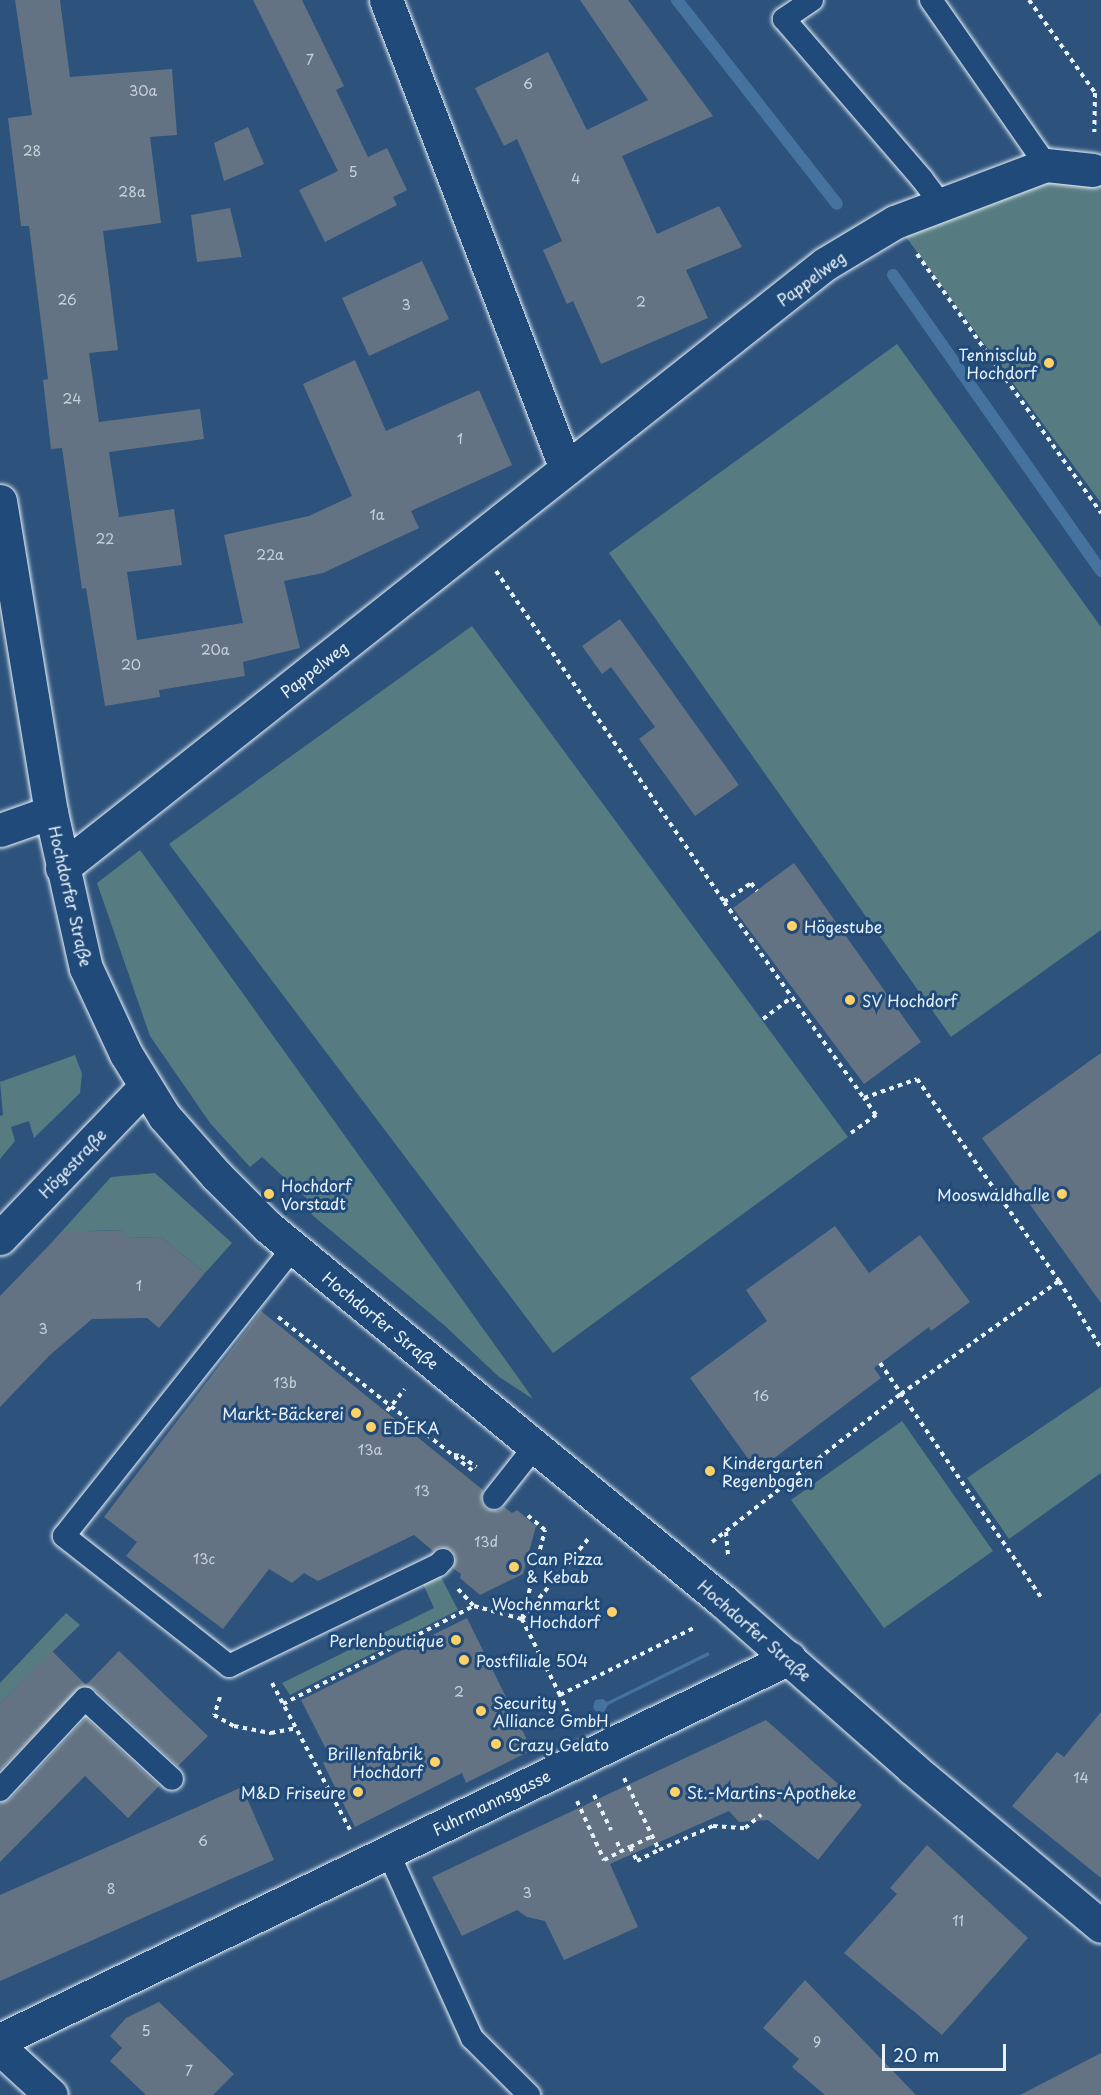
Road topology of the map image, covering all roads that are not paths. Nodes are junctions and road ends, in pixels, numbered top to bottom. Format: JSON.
{"nodes":[{"id":1,"x":386,"y":0,"type":"edge"},
{"id":2,"x":812,"y":0,"type":"edge"},
{"id":3,"x":931,"y":0,"type":"edge"},
{"id":4,"x":1046,"y":165,"type":"junction"},
{"id":5,"x":1093,"y":170,"type":"road end"},
{"id":6,"x":942,"y":206,"type":"junction"},
{"id":7,"x":566,"y":469,"type":"junction"},
{"id":8,"x":0,"y":501,"type":"edge"},
{"id":9,"x":51,"y":812,"type":"junction"},
{"id":10,"x":0,"y":830,"type":"edge"},
{"id":11,"x":62,"y":868,"type":"junction"},
{"id":12,"x":145,"y":1087,"type":"junction"},
{"id":13,"x":4,"y":1227,"type":"edge"},
{"id":14,"x":293,"y":1248,"type":"junction"},
{"id":15,"x":535,"y":1446,"type":"junction"},
{"id":16,"x":494,"y":1498,"type":"dead end"},
{"id":17,"x":443,"y":1560,"type":"dead end"},
{"id":18,"x":789,"y":1658,"type":"junction"},
{"id":19,"x":172,"y":1779,"type":"dead end"},
{"id":20,"x":0,"y":1790,"type":"edge"},
{"id":21,"x":377,"y":1857,"type":"junction"},
{"id":22,"x":1101,"y":1926,"type":"edge"},
{"id":23,"x":0,"y":2040,"type":"edge"},
{"id":24,"x":0,"y":2048,"type":"edge"},
{"id":25,"x":51,"y":2095,"type":"edge"},
{"id":26,"x":529,"y":2095,"type":"edge"}],
"edges":[{"from":1,"to":7,"type":"street"},
{"from":2,"to":6,"type":"lane"},
{"from":3,"to":4,"type":"lane"},
{"from":4,"to":5,"type":"street","name":"Pappelweg"},
{"from":4,"to":6,"type":"street","name":"Pappelweg"},
{"from":6,"to":7,"type":"street","name":"Pappelweg"},
{"from":7,"to":11,"type":"street","name":"Pappelweg"},
{"from":8,"to":9,"type":"street","name":"Hochdorfer Straße"},
{"from":9,"to":10,"type":"street"},
{"from":9,"to":11,"type":"street","name":"Hochdorfer Straße"},
{"from":11,"to":12,"type":"street","name":"Hochdorfer Straße"},
{"from":12,"to":13,"type":"street","name":"Högestraße"},
{"from":12,"to":14,"type":"street","name":"Hochdorfer Straße"},
{"from":14,"to":15,"type":"street","name":"Hochdorfer Straße"},
{"from":14,"to":17,"type":"lane"},
{"from":15,"to":16,"type":"lane"},
{"from":15,"to":18,"type":"street","name":"Hochdorfer Straße"},
{"from":18,"to":21,"type":"street","name":"Fuhrmannsgasse"},
{"from":18,"to":22,"type":"street","name":"Hochdorfer Straße"},
{"from":19,"to":20,"type":"lane"},
{"from":21,"to":23,"type":"street","name":"Fuhrmannsgasse"},
{"from":21,"to":26,"type":"lane"},
{"from":24,"to":25,"type":"street"}]}
